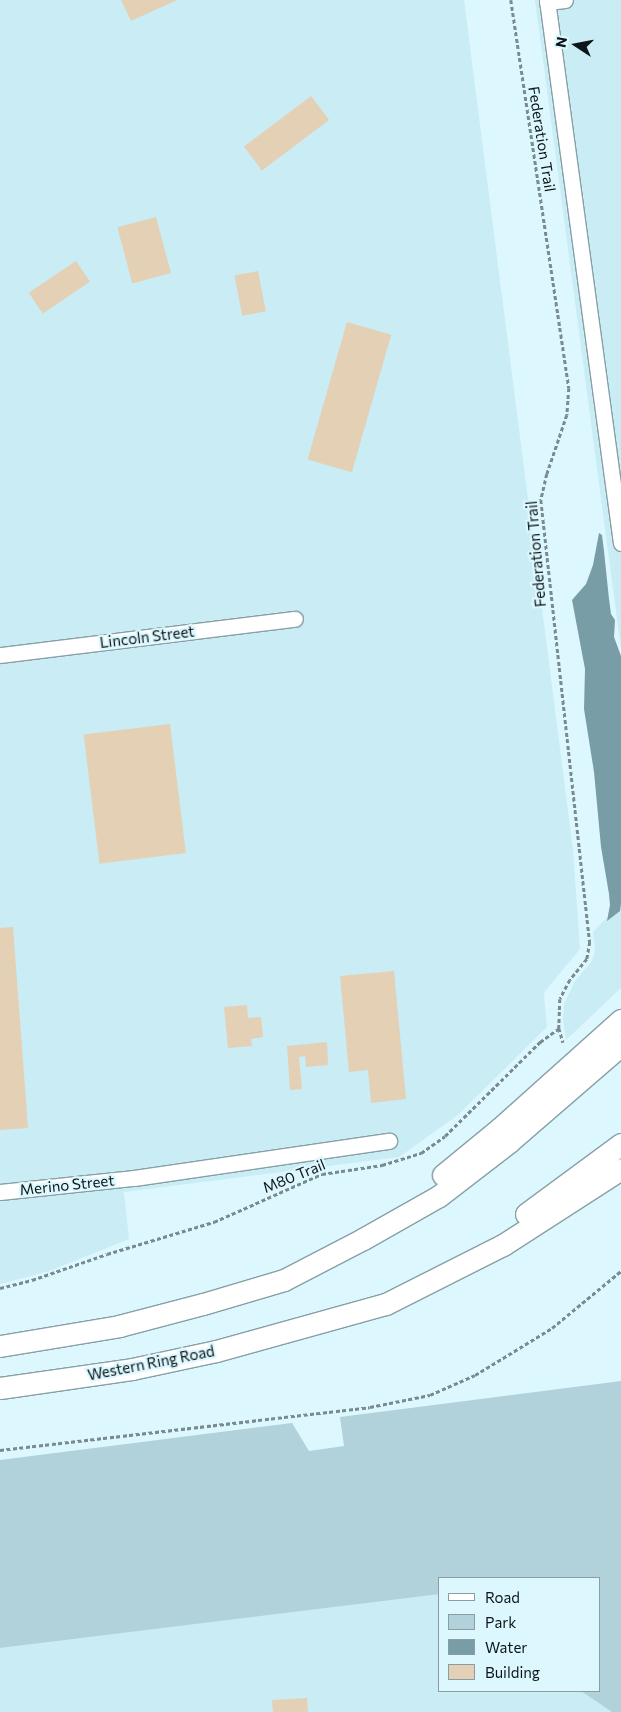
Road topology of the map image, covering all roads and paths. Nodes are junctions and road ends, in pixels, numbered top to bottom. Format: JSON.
{"nodes":[{"id":1,"x":511,"y":0,"type":"edge"},
{"id":2,"x":565,"y":0,"type":"edge"},
{"id":3,"x":547,"y":1,"type":"edge"},
{"id":4,"x":621,"y":543,"type":"edge"},
{"id":5,"x":295,"y":619,"type":"dead end"},
{"id":6,"x":0,"y":654,"type":"edge"},
{"id":7,"x":621,"y":1020,"type":"edge"},
{"id":8,"x":559,"y":1028,"type":"junction"},
{"id":9,"x":563,"y":1042,"type":"dead end"},
{"id":10,"x":621,"y":1045,"type":"edge"},
{"id":11,"x":389,"y":1141,"type":"dead end"},
{"id":12,"x":621,"y":1144,"type":"edge"},
{"id":13,"x":621,"y":1169,"type":"edge"},
{"id":14,"x":0,"y":1192,"type":"edge"},
{"id":15,"x":621,"y":1271,"type":"edge"},
{"id":16,"x":284,"y":1280,"type":"junction"},
{"id":17,"x":0,"y":1288,"type":"edge"},
{"id":18,"x":300,"y":1326,"type":"junction"},
{"id":19,"x":0,"y":1346,"type":"edge"},
{"id":20,"x":0,"y":1388,"type":"edge"},
{"id":21,"x":0,"y":1450,"type":"edge"}],
"edges":[{"from":1,"to":8,"type":"path","name":"Federation Trail"},
{"from":2,"to":3,"type":"street"},
{"from":3,"to":4,"type":"street"},
{"from":5,"to":6,"type":"street","name":"Lincoln Street"},
{"from":7,"to":16,"type":"highway"},
{"from":8,"to":9,"type":"path","name":"Federation Trail"},
{"from":8,"to":17,"type":"path","name":"M80 Trail"},
{"from":10,"to":16,"type":"highway"},
{"from":11,"to":14,"type":"street","name":"Merino Street"},
{"from":12,"to":18,"type":"highway"},
{"from":13,"to":18,"type":"highway"},
{"from":15,"to":21,"type":"path"},
{"from":16,"to":19,"type":"highway"},
{"from":18,"to":20,"type":"highway","name":"Western Ring Road"}]}
